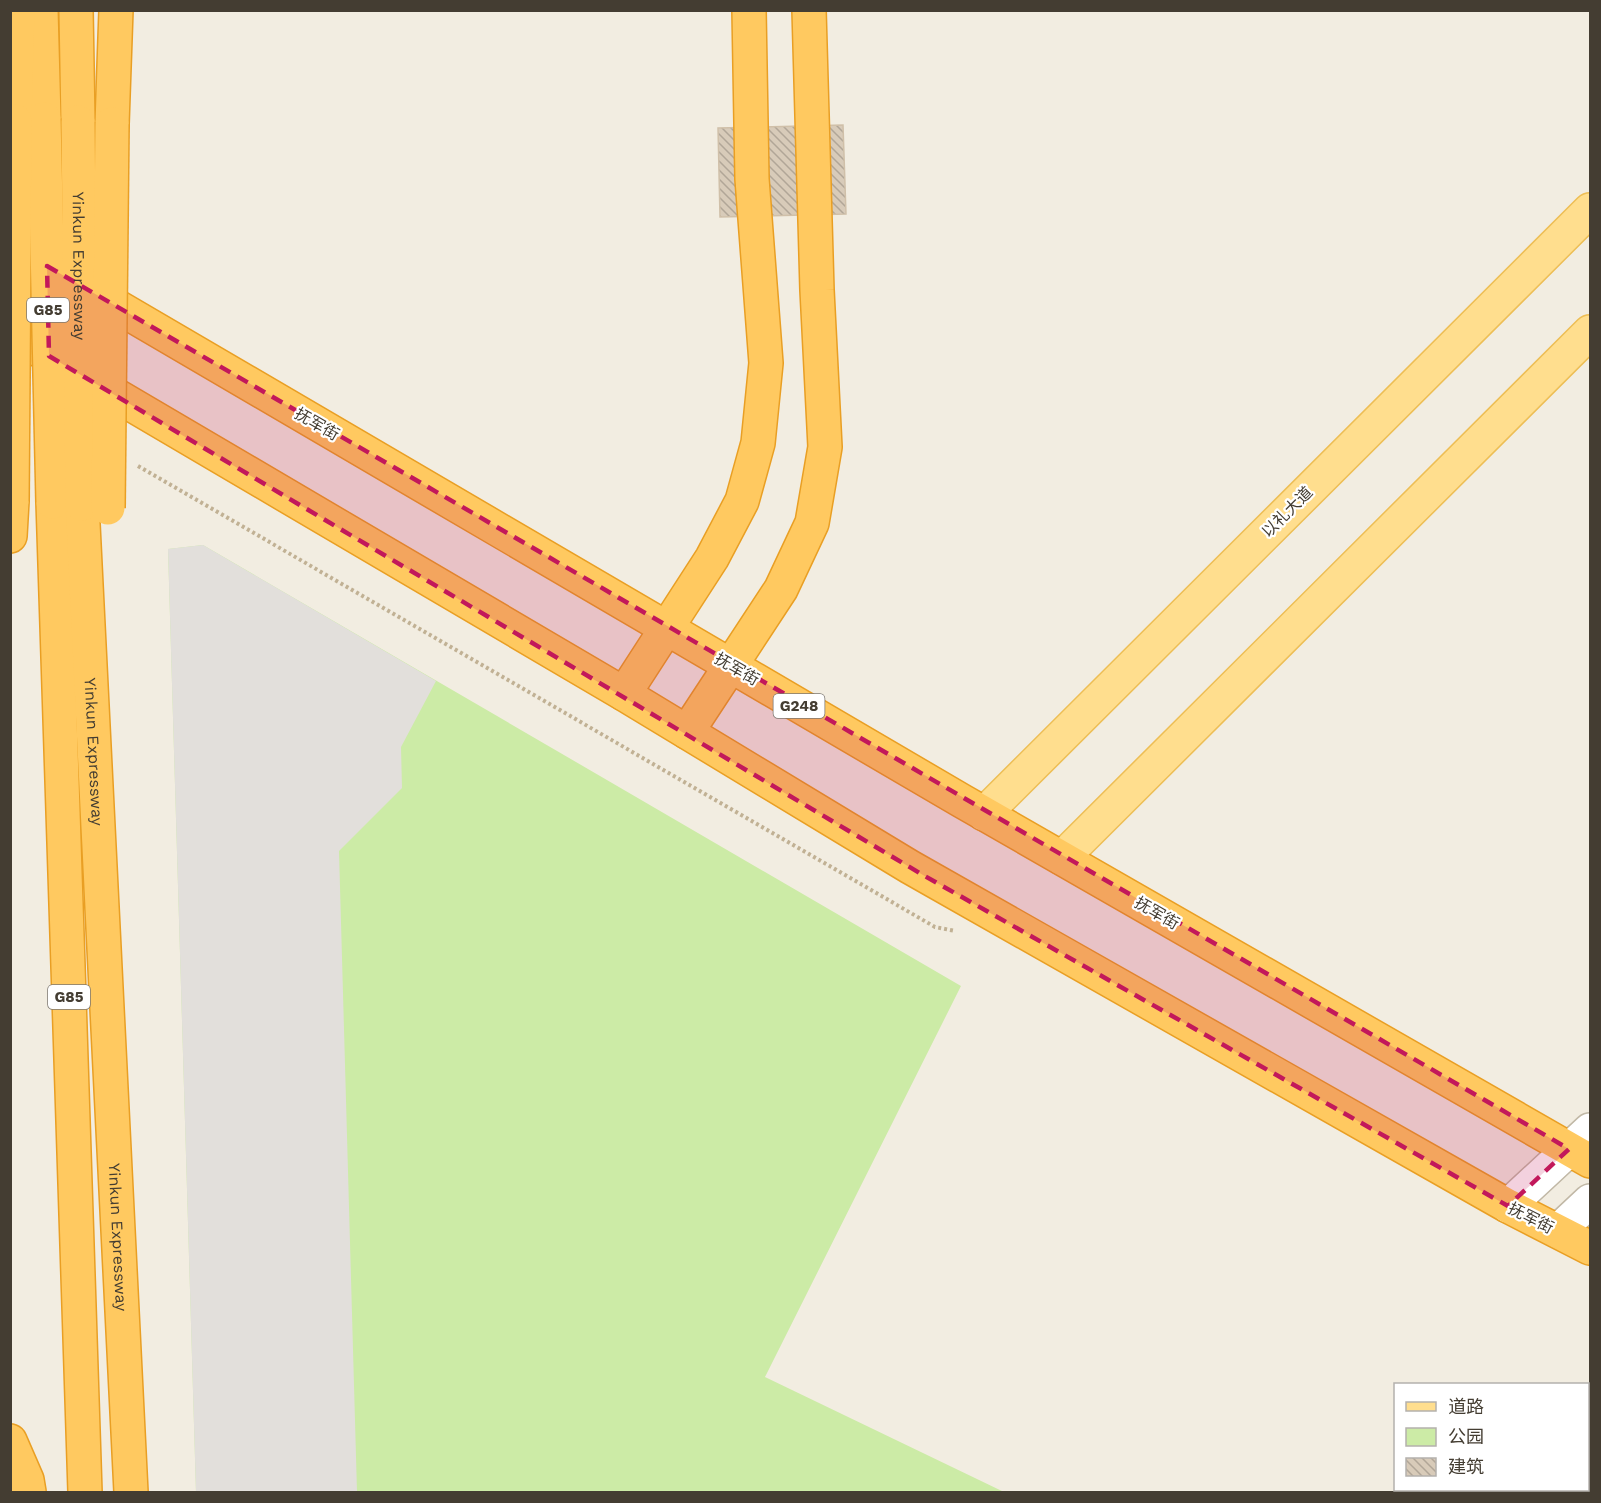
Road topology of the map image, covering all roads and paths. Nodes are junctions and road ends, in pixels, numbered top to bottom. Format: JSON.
{"nodes":[{"id":1,"x":18,"y":10,"type":"edge"},
{"id":2,"x":41,"y":10,"type":"edge"},
{"id":3,"x":76,"y":10,"type":"edge"},
{"id":4,"x":116,"y":10,"type":"edge"},
{"id":5,"x":749,"y":10,"type":"edge"},
{"id":6,"x":809,"y":10,"type":"edge"},
{"id":7,"x":30,"y":120,"type":"junction"},
{"id":8,"x":1590,"y":210,"type":"edge"},
{"id":9,"x":10,"y":244,"type":"edge"},
{"id":10,"x":1590,"y":332,"type":"edge"},
{"id":11,"x":10,"y":333,"type":"edge"},
{"id":12,"x":134,"y":463,"type":"dead end"},
{"id":13,"x":12,"y":501,"type":"edge"},
{"id":14,"x":81,"y":505,"type":"junction"},
{"id":15,"x":10,"y":537,"type":"edge"},
{"id":16,"x":667,"y":629,"type":"junction"},
{"id":17,"x":731,"y":666,"type":"junction"},
{"id":18,"x":624,"y":694,"type":"junction"},
{"id":19,"x":687,"y":732,"type":"junction"},
{"id":20,"x":984,"y":814,"type":"junction"},
{"id":21,"x":1062,"y":858,"type":"junction"},
{"id":22,"x":957,"y":931,"type":"dead end"},
{"id":23,"x":1583,"y":1147,"type":"edge"},
{"id":24,"x":1590,"y":1201,"type":"edge"},
{"id":25,"x":1508,"y":1206,"type":"junction"},
{"id":26,"x":1558,"y":1231,"type":"junction"},
{"id":27,"x":1590,"y":1248,"type":"edge"},
{"id":28,"x":10,"y":1441,"type":"edge"},
{"id":29,"x":29,"y":1492,"type":"edge"},
{"id":30,"x":85,"y":1492,"type":"edge"},
{"id":31,"x":131,"y":1492,"type":"edge"}],
"edges":[{"from":1,"to":7,"type":"highway"},
{"from":2,"to":7,"type":"highway","name":"Yinkun Expressway","number":"G85"},
{"from":3,"to":14,"type":"highway","name":"Yinkun Expressway","number":"G85","bridge":true},
{"from":4,"to":14,"type":"highway","bridge":true},
{"from":5,"to":16,"type":"highway"},
{"from":6,"to":17,"type":"highway"},
{"from":7,"to":13,"type":"highway","bridge":true},
{"from":7,"to":14,"type":"highway","name":"Yinkun Expressway","number":"G85","bridge":true},
{"from":8,"to":20,"type":"main road","name":"以礼大道"},
{"from":9,"to":16,"type":"highway","name":"抚军街","number":"G248"},
{"from":10,"to":21,"type":"main road"},
{"from":11,"to":18,"type":"highway","name":"抚军街"},
{"from":12,"to":22,"type":"path"},
{"from":13,"to":15,"type":"highway"},
{"from":14,"to":30,"type":"highway","name":"Yinkun Expressway","number":"G85"},
{"from":14,"to":31,"type":"highway","name":"Yinkun Expressway","number":"G85"},
{"from":16,"to":17,"type":"highway","name":"抚军街","number":"G248"},
{"from":16,"to":18,"type":"highway"},
{"from":17,"to":19,"type":"highway"},
{"from":17,"to":20,"type":"highway","name":"抚军街","number":"G248"},
{"from":18,"to":19,"type":"highway","name":"抚军街"},
{"from":19,"to":25,"type":"highway","name":"抚军街"},
{"from":20,"to":21,"type":"highway","name":"抚军街","number":"G248"},
{"from":21,"to":23,"type":"highway","name":"抚军街","number":"G248"},
{"from":23,"to":25,"type":"street"},
{"from":24,"to":26,"type":"street"},
{"from":25,"to":26,"type":"highway","name":"抚军街"},
{"from":26,"to":27,"type":"highway","name":"抚军街"},
{"from":28,"to":29,"type":"highway"}]}
